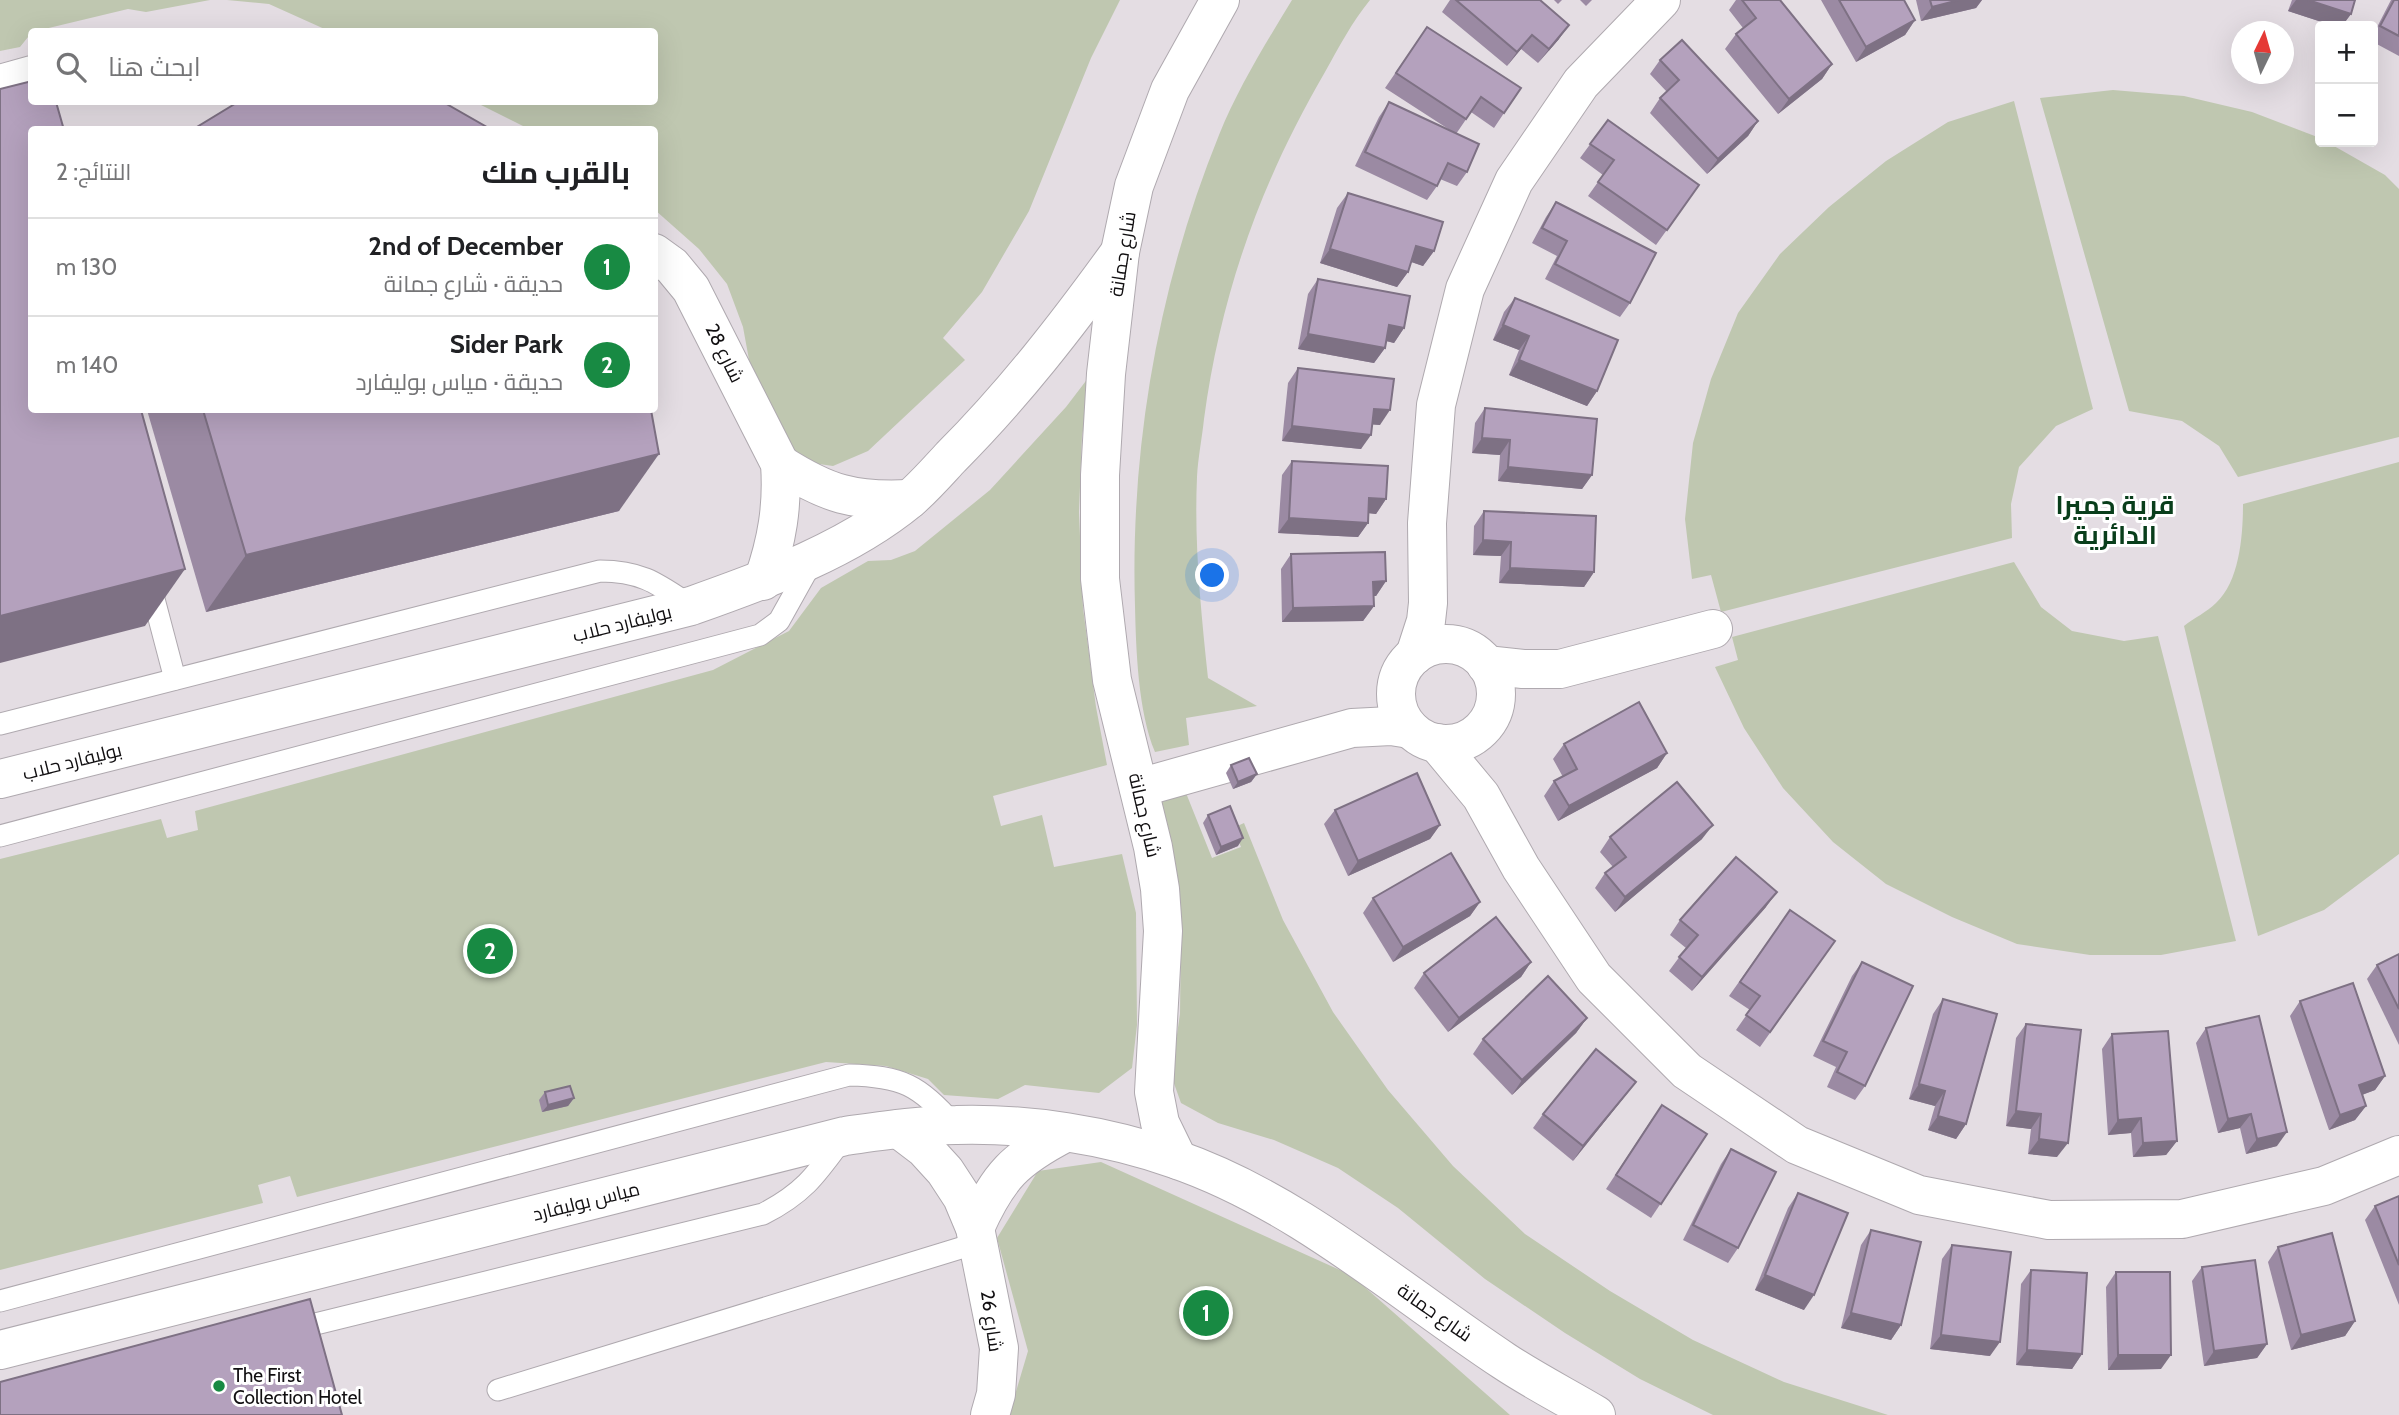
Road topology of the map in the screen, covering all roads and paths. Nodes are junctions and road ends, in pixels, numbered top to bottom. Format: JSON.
{"nodes":[{"id":1,"x":1220,"y":0,"type":"edge"},
{"id":2,"x":1661,"y":0,"type":"edge"},
{"id":3,"x":1120,"y":252,"type":"junction"},
{"id":4,"x":658,"y":256,"type":"edge"},
{"id":5,"x":780,"y":464,"type":"junction"},
{"id":6,"x":910,"y":499,"type":"junction"},
{"id":7,"x":143,"y":558,"type":"edge"},
{"id":8,"x":814,"y":558,"type":"junction"},
{"id":9,"x":763,"y":581,"type":"junction"},
{"id":10,"x":1429,"y":585,"type":"junction"},
{"id":11,"x":691,"y":606,"type":"junction"},
{"id":12,"x":1713,"y":629,"type":"dead end"},
{"id":13,"x":1474,"y":656,"type":"junction"},
{"id":14,"x":1406,"y":669,"type":"junction"},
{"id":15,"x":1560,"y":669,"type":"junction"},
{"id":16,"x":175,"y":679,"type":"junction"},
{"id":17,"x":1486,"y":722,"type":"junction"},
{"id":18,"x":0,"y":724,"type":"edge"},
{"id":19,"x":1424,"y":736,"type":"junction"},
{"id":20,"x":1136,"y":776,"type":"junction"},
{"id":21,"x":0,"y":779,"type":"edge"},
{"id":22,"x":1481,"y":796,"type":"junction"},
{"id":23,"x":0,"y":836,"type":"edge"},
{"id":24,"x":954,"y":1125,"type":"junction"},
{"id":25,"x":899,"y":1129,"type":"junction"},
{"id":26,"x":1065,"y":1133,"type":"junction"},
{"id":27,"x":845,"y":1136,"type":"junction"},
{"id":28,"x":2399,"y":1155,"type":"edge"},
{"id":29,"x":1178,"y":1160,"type":"junction"},
{"id":30,"x":976,"y":1235,"type":"junction"},
{"id":31,"x":0,"y":1301,"type":"edge"},
{"id":32,"x":276,"y":1334,"type":"edge"},
{"id":33,"x":0,"y":1350,"type":"edge"},
{"id":34,"x":498,"y":1390,"type":"dead end"},
{"id":35,"x":990,"y":1415,"type":"edge"},
{"id":36,"x":1596,"y":1415,"type":"edge"}],
"edges":[{"from":1,"to":3,"type":"street","name":"شارع جمانة"},
{"from":2,"to":10,"type":"street"},
{"from":3,"to":6,"type":"street","name":"بوليفارد حلاب"},
{"from":3,"to":20,"type":"street","name":"شارع جمانة"},
{"from":4,"to":5,"type":"street","name":"شارع 28"},
{"from":5,"to":6,"type":"street","name":"شارع 28"},
{"from":5,"to":9,"type":"street","name":"شارع 28"},
{"from":6,"to":8,"type":"street","name":"بوليفارد حلاب"},
{"from":7,"to":16,"type":"lane"},
{"from":8,"to":9,"type":"street","name":"بوليفارد حلاب"},
{"from":8,"to":23,"type":"lane"},
{"from":9,"to":11,"type":"street","name":"بوليفارد حلاب"},
{"from":10,"to":13,"type":"street"},
{"from":10,"to":14,"type":"street"},
{"from":11,"to":16,"type":"lane"},
{"from":11,"to":21,"type":"street","name":"بوليفارد حلاب"},
{"from":12,"to":15,"type":"street"},
{"from":13,"to":14,"type":"street"},
{"from":13,"to":15,"type":"street"},
{"from":13,"to":17,"type":"street"},
{"from":14,"to":19,"type":"street"},
{"from":14,"to":20,"type":"street"},
{"from":15,"to":17,"type":"street"},
{"from":16,"to":18,"type":"lane"},
{"from":17,"to":19,"type":"street"},
{"from":17,"to":22,"type":"street"},
{"from":19,"to":20,"type":"street"},
{"from":19,"to":22,"type":"street"},
{"from":20,"to":29,"type":"street","name":"شارع جمانة"},
{"from":22,"to":28,"type":"street"},
{"from":24,"to":25,"type":"street","name":"مياس بوليفارد"},
{"from":24,"to":26,"type":"street","name":"مياس بوليفارد"},
{"from":24,"to":31,"type":"lane"},
{"from":25,"to":27,"type":"street","name":"مياس بوليفارد"},
{"from":25,"to":30,"type":"street","name":"شارع 26"},
{"from":26,"to":29,"type":"street","name":"مياس بوليفارد"},
{"from":26,"to":30,"type":"street"},
{"from":27,"to":32,"type":"lane"},
{"from":27,"to":33,"type":"street","name":"مياس بوليفارد"},
{"from":29,"to":36,"type":"street","name":"شارع جمانة"},
{"from":30,"to":34,"type":"lane"},
{"from":30,"to":35,"type":"street","name":"شارع 26"}]}
